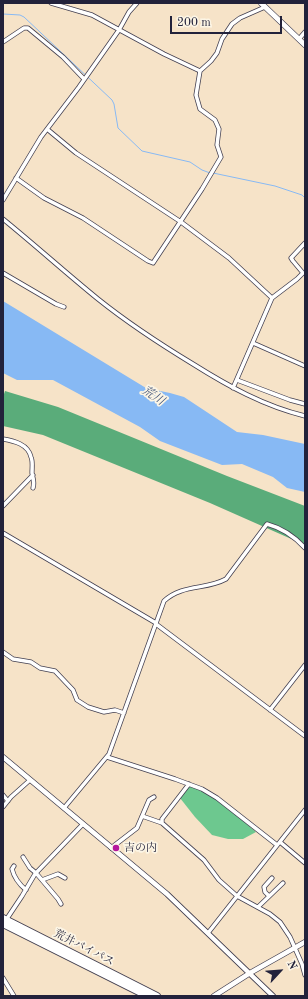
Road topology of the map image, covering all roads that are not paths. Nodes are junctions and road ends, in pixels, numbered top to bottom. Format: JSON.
{"nodes":[{"id":1,"x":51,"y":3,"type":"edge"},
{"id":2,"x":134,"y":4,"type":"edge"},
{"id":3,"x":263,"y":5,"type":"edge"},
{"id":4,"x":119,"y":30,"type":"junction"},
{"id":5,"x":305,"y":32,"type":"edge"},
{"id":6,"x":299,"y":39,"type":"junction"},
{"id":7,"x":3,"y":42,"type":"edge"},
{"id":8,"x":305,"y":45,"type":"edge"},
{"id":9,"x":200,"y":71,"type":"junction"},
{"id":10,"x":84,"y":79,"type":"junction"},
{"id":11,"x":47,"y":129,"type":"junction"},
{"id":12,"x":16,"y":178,"type":"junction"},
{"id":13,"x":3,"y":200,"type":"edge"},
{"id":14,"x":3,"y":219,"type":"edge"},
{"id":15,"x":181,"y":222,"type":"junction"},
{"id":16,"x":305,"y":243,"type":"edge"},
{"id":17,"x":3,"y":273,"type":"edge"},
{"id":18,"x":304,"y":273,"type":"edge"},
{"id":19,"x":272,"y":298,"type":"junction"},
{"id":20,"x":64,"y":307,"type":"dead end"},
{"id":21,"x":252,"y":343,"type":"junction"},
{"id":22,"x":305,"y":366,"type":"edge"},
{"id":23,"x":237,"y":380,"type":"junction"},
{"id":24,"x":234,"y":388,"type":"junction"},
{"id":25,"x":305,"y":404,"type":"edge"},
{"id":26,"x":305,"y":416,"type":"edge"},
{"id":27,"x":3,"y":439,"type":"edge"},
{"id":28,"x":32,"y":475,"type":"junction"},
{"id":29,"x":33,"y":488,"type":"dead end"},
{"id":30,"x":3,"y":506,"type":"edge"},
{"id":31,"x":3,"y":533,"type":"edge"},
{"id":32,"x":305,"y":548,"type":"edge"},
{"id":33,"x":156,"y":623,"type":"junction"},
{"id":34,"x":4,"y":654,"type":"edge"},
{"id":35,"x":3,"y":659,"type":"edge"},
{"id":36,"x":305,"y":665,"type":"edge"},
{"id":37,"x":270,"y":710,"type":"junction"},
{"id":38,"x":124,"y":713,"type":"junction"},
{"id":39,"x":305,"y":735,"type":"edge"},
{"id":40,"x":3,"y":757,"type":"edge"},
{"id":41,"x":107,"y":757,"type":"junction"},
{"id":42,"x":30,"y":780,"type":"junction"},
{"id":43,"x":189,"y":784,"type":"junction"},
{"id":44,"x":3,"y":795,"type":"edge"},
{"id":45,"x":154,"y":797,"type":"dead end"},
{"id":46,"x":8,"y":801,"type":"junction"},
{"id":47,"x":3,"y":807,"type":"edge"},
{"id":48,"x":64,"y":808,"type":"junction"},
{"id":49,"x":305,"y":810,"type":"edge"},
{"id":50,"x":142,"y":816,"type":"junction"},
{"id":51,"x":162,"y":823,"type":"junction"},
{"id":52,"x":83,"y":824,"type":"junction"},
{"id":53,"x":280,"y":842,"type":"junction"},
{"id":54,"x":277,"y":845,"type":"junction"},
{"id":55,"x":112,"y":848,"type":"junction"},
{"id":56,"x":23,"y":857,"type":"dead end"},
{"id":57,"x":305,"y":863,"type":"edge"},
{"id":58,"x":14,"y":866,"type":"dead end"},
{"id":59,"x":36,"y":872,"type":"junction"},
{"id":60,"x":65,"y":878,"type":"dead end"},
{"id":61,"x":272,"y":878,"type":"dead end"},
{"id":62,"x":42,"y":880,"type":"junction"},
{"id":63,"x":284,"y":883,"type":"dead end"},
{"id":64,"x":26,"y":890,"type":"junction"},
{"id":65,"x":237,"y":896,"type":"junction"},
{"id":66,"x":269,"y":896,"type":"junction"},
{"id":67,"x":61,"y":904,"type":"dead end"},
{"id":68,"x":258,"y":907,"type":"junction"},
{"id":69,"x":4,"y":923,"type":"edge"},
{"id":70,"x":208,"y":933,"type":"junction"},
{"id":71,"x":305,"y":942,"type":"edge"},
{"id":72,"x":295,"y":948,"type":"junction"},
{"id":73,"x":250,"y":973,"type":"junction"},
{"id":74,"x":305,"y":975,"type":"edge"},
{"id":75,"x":3,"y":978,"type":"edge"},
{"id":76,"x":14,"y":996,"type":"edge"},
{"id":77,"x":147,"y":996,"type":"edge"},
{"id":78,"x":157,"y":996,"type":"edge"},
{"id":79,"x":214,"y":996,"type":"edge"},
{"id":80,"x":273,"y":996,"type":"edge"}],
"edges":[{"from":1,"to":4,"type":"street"},
{"from":2,"to":4,"type":"street"},
{"from":3,"to":6,"type":"main road"},
{"from":3,"to":9,"type":"street"},
{"from":4,"to":9,"type":"street"},
{"from":4,"to":10,"type":"street"},
{"from":5,"to":6,"type":"street"},
{"from":6,"to":8,"type":"main road"},
{"from":7,"to":10,"type":"street"},
{"from":9,"to":15,"type":"street"},
{"from":10,"to":11,"type":"street"},
{"from":11,"to":12,"type":"street"},
{"from":11,"to":15,"type":"street"},
{"from":12,"to":13,"type":"street"},
{"from":12,"to":15,"type":"street"},
{"from":14,"to":24,"type":"street"},
{"from":15,"to":19,"type":"street"},
{"from":16,"to":18,"type":"street"},
{"from":17,"to":20,"type":"street"},
{"from":18,"to":19,"type":"street"},
{"from":19,"to":21,"type":"street"},
{"from":21,"to":22,"type":"street"},
{"from":21,"to":23,"type":"street"},
{"from":23,"to":24,"type":"street"},
{"from":23,"to":25,"type":"street"},
{"from":24,"to":26,"type":"street"},
{"from":27,"to":28,"type":"street"},
{"from":28,"to":29,"type":"street"},
{"from":28,"to":30,"type":"street"},
{"from":31,"to":33,"type":"street"},
{"from":32,"to":33,"type":"street"},
{"from":33,"to":37,"type":"street"},
{"from":33,"to":38,"type":"street"},
{"from":34,"to":35,"type":"street"},
{"from":34,"to":38,"type":"street"},
{"from":36,"to":37,"type":"street"},
{"from":37,"to":39,"type":"street"},
{"from":38,"to":41,"type":"street"},
{"from":40,"to":42,"type":"street"},
{"from":41,"to":43,"type":"street"},
{"from":41,"to":48,"type":"street"},
{"from":42,"to":46,"type":"street"},
{"from":42,"to":48,"type":"street"},
{"from":43,"to":51,"type":"street"},
{"from":43,"to":54,"type":"street"},
{"from":44,"to":46,"type":"street"},
{"from":45,"to":50,"type":"street"},
{"from":46,"to":47,"type":"street"},
{"from":48,"to":52,"type":"street"},
{"from":49,"to":53,"type":"street"},
{"from":50,"to":51,"type":"street"},
{"from":50,"to":55,"type":"street"},
{"from":51,"to":65,"type":"street"},
{"from":52,"to":55,"type":"street"},
{"from":52,"to":59,"type":"street"},
{"from":53,"to":54,"type":"street"},
{"from":53,"to":57,"type":"street"},
{"from":54,"to":65,"type":"street"},
{"from":55,"to":70,"type":"street"},
{"from":56,"to":59,"type":"street"},
{"from":58,"to":64,"type":"street"},
{"from":59,"to":62,"type":"street"},
{"from":59,"to":64,"type":"street"},
{"from":60,"to":62,"type":"street"},
{"from":61,"to":66,"type":"street"},
{"from":62,"to":67,"type":"street"},
{"from":63,"to":66,"type":"street"},
{"from":64,"to":69,"type":"street"},
{"from":65,"to":68,"type":"street"},
{"from":65,"to":70,"type":"street"},
{"from":66,"to":68,"type":"street"},
{"from":68,"to":72,"type":"street"},
{"from":69,"to":77,"type":"highway","name":"荒井バイパス"},
{"from":69,"to":78,"type":"highway","name":"荒井バイパス"},
{"from":70,"to":73,"type":"street"},
{"from":71,"to":72,"type":"street"},
{"from":72,"to":73,"type":"street"},
{"from":72,"to":74,"type":"street"},
{"from":73,"to":79,"type":"street"},
{"from":73,"to":80,"type":"street"},
{"from":75,"to":76,"type":"street"}]}
